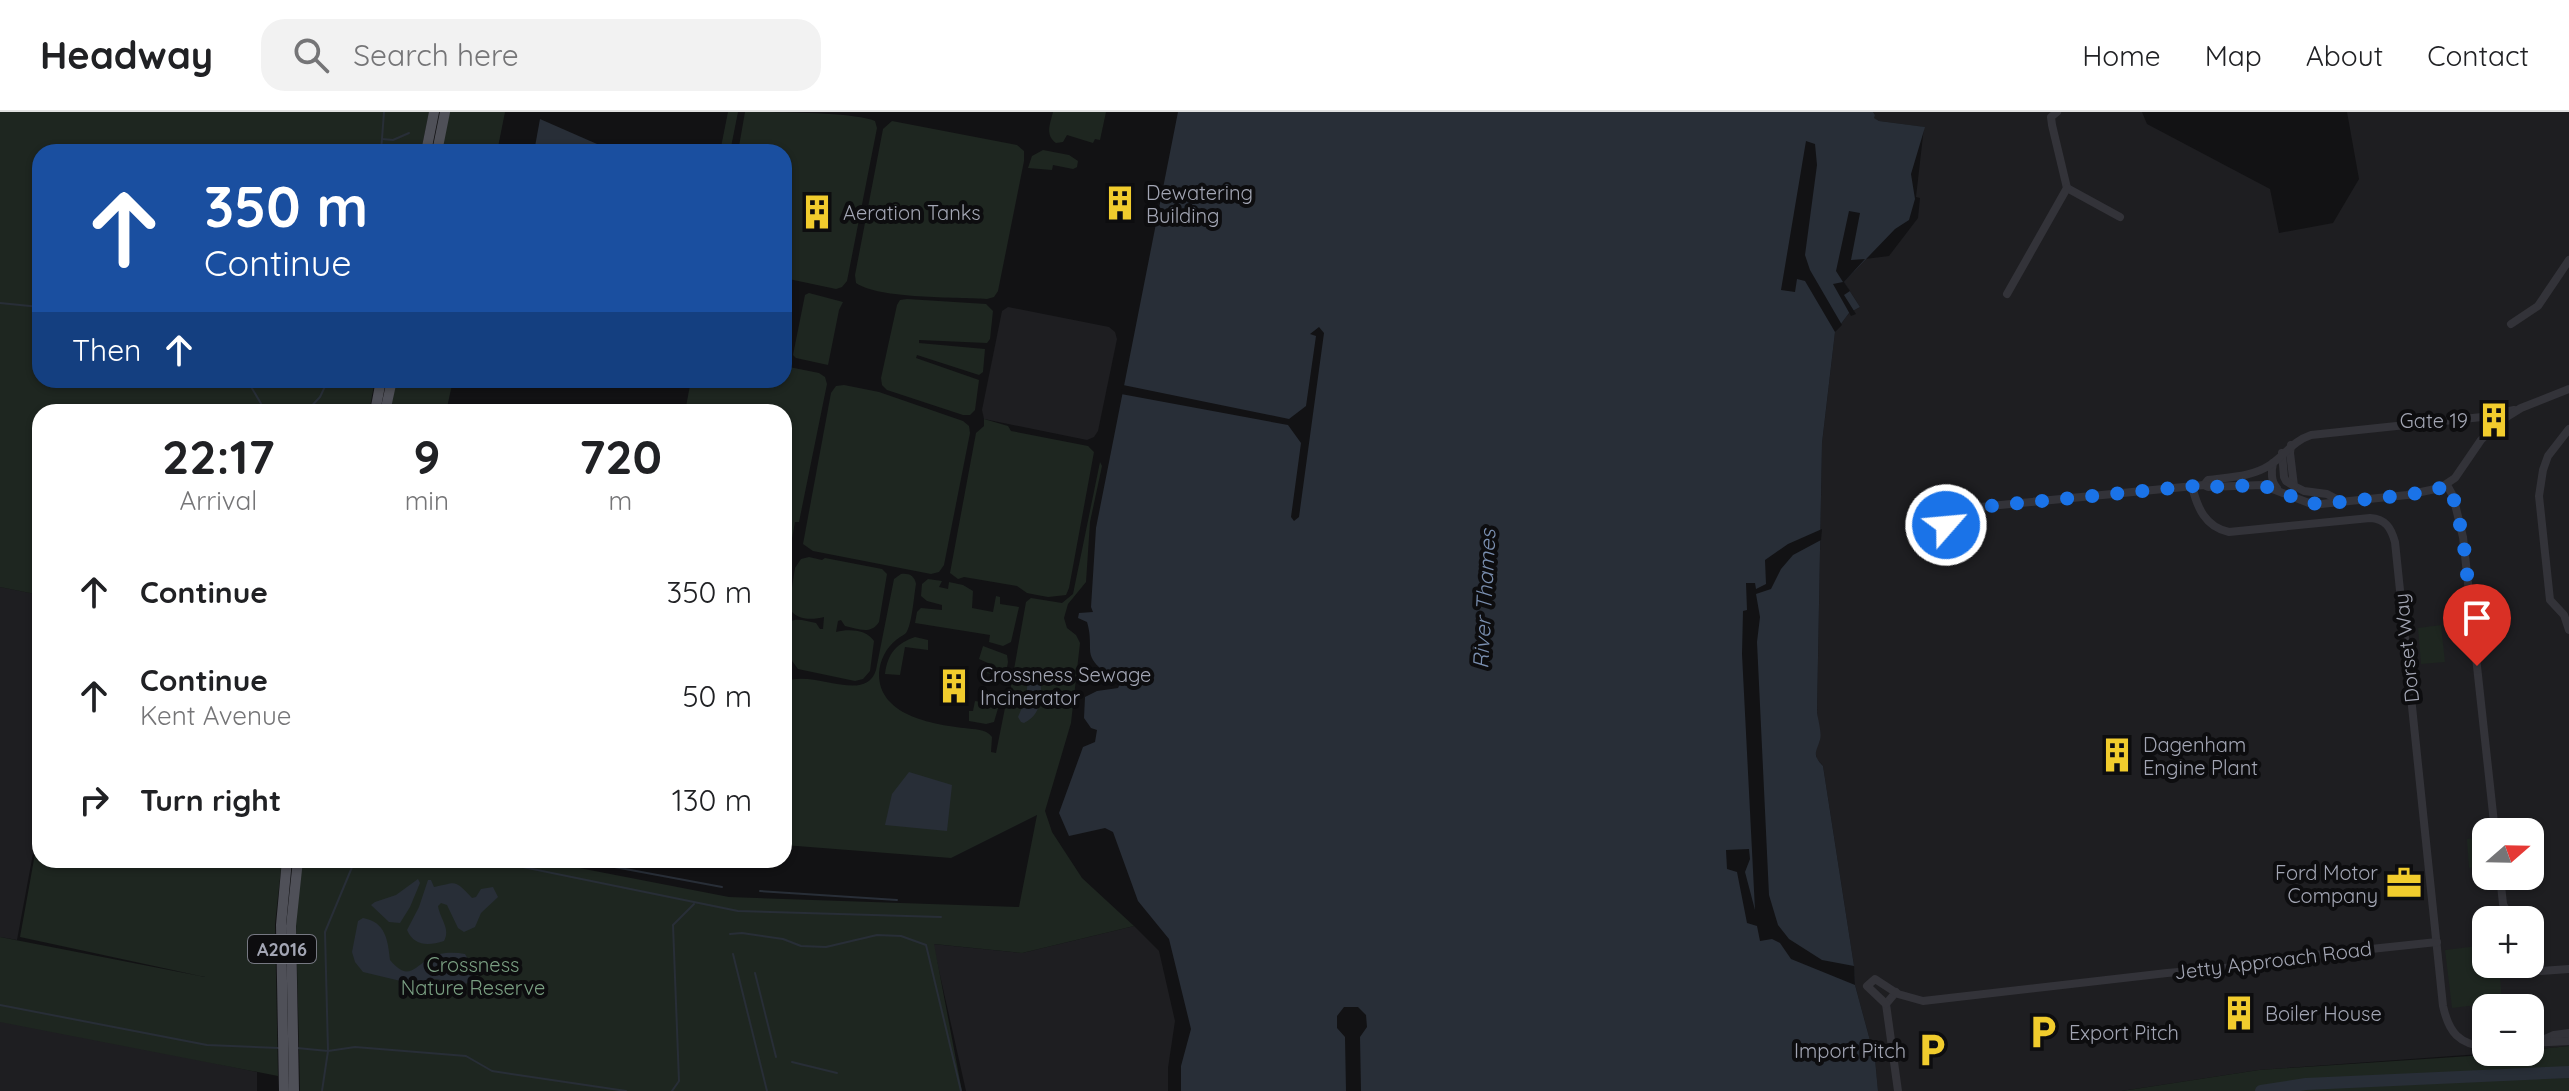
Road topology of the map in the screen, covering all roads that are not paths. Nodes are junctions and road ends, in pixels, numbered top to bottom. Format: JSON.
{"nodes":[{"id":1,"x":434,"y":112,"type":"edge"},
{"id":2,"x":445,"y":112,"type":"edge"},
{"id":3,"x":2057,"y":112,"type":"edge"},
{"id":4,"x":428,"y":144,"type":"edge"},
{"id":5,"x":439,"y":144,"type":"edge"},
{"id":6,"x":2067,"y":188,"type":"junction"},
{"id":7,"x":2120,"y":217,"type":"dead end"},
{"id":8,"x":2569,"y":260,"type":"edge"},
{"id":9,"x":2007,"y":294,"type":"dead end"},
{"id":10,"x":2511,"y":324,"type":"dead end"},
{"id":11,"x":2569,"y":389,"type":"edge"},
{"id":12,"x":2521,"y":408,"type":"junction"},
{"id":13,"x":2468,"y":418,"type":"junction"},
{"id":14,"x":2569,"y":429,"type":"edge"},
{"id":15,"x":2481,"y":440,"type":"junction"},
{"id":16,"x":2291,"y":445,"type":"junction"},
{"id":17,"x":2283,"y":452,"type":"junction"},
{"id":18,"x":2273,"y":463,"type":"junction"},
{"id":19,"x":2204,"y":485,"type":"junction"},
{"id":20,"x":2447,"y":485,"type":"junction"},
{"id":21,"x":2192,"y":486,"type":"junction"},
{"id":22,"x":2294,"y":486,"type":"junction"},
{"id":23,"x":2279,"y":490,"type":"junction"},
{"id":24,"x":2343,"y":502,"type":"junction"},
{"id":25,"x":1946,"y":525,"type":"dead end"},
{"id":26,"x":2569,"y":630,"type":"edge"},
{"id":27,"x":2493,"y":818,"type":"edge"},
{"id":28,"x":286,"y":868,"type":"edge"},
{"id":29,"x":297,"y":868,"type":"edge"},
{"id":30,"x":2437,"y":942,"type":"junction"},
{"id":31,"x":2569,"y":969,"type":"edge"},
{"id":32,"x":2544,"y":971,"type":"edge"},
{"id":33,"x":1896,"y":992,"type":"junction"},
{"id":34,"x":1886,"y":1004,"type":"junction"},
{"id":35,"x":2569,"y":1033,"type":"edge"},
{"id":36,"x":288,"y":1038,"type":"junction"},
{"id":37,"x":2544,"y":1039,"type":"edge"},
{"id":38,"x":2544,"y":1041,"type":"edge"},
{"id":39,"x":2569,"y":1041,"type":"edge"},
{"id":40,"x":2472,"y":1044,"type":"edge"},
{"id":41,"x":288,"y":1059,"type":"junction"},
{"id":42,"x":284,"y":1091,"type":"edge"},
{"id":43,"x":294,"y":1091,"type":"edge"},
{"id":44,"x":1898,"y":1091,"type":"edge"}],
"edges":[{"from":1,"to":4,"type":"main road"},
{"from":2,"to":5,"type":"main road"},
{"from":3,"to":6,"type":"street"},
{"from":6,"to":7,"type":"street"},
{"from":6,"to":9,"type":"street"},
{"from":8,"to":10,"type":"street"},
{"from":11,"to":12,"type":"street"},
{"from":12,"to":13,"type":"street"},
{"from":12,"to":15,"type":"street"},
{"from":13,"to":15,"type":"street"},
{"from":13,"to":16,"type":"street"},
{"from":14,"to":26,"type":"street"},
{"from":15,"to":20,"type":"street"},
{"from":16,"to":17,"type":"street"},
{"from":16,"to":22,"type":"street"},
{"from":17,"to":18,"type":"street"},
{"from":17,"to":22,"type":"street"},
{"from":18,"to":19,"type":"street"},
{"from":18,"to":23,"type":"street"},
{"from":19,"to":21,"type":"street"},
{"from":19,"to":23,"type":"street"},
{"from":20,"to":24,"type":"street"},
{"from":20,"to":27,"type":"street"},
{"from":21,"to":25,"type":"street"},
{"from":21,"to":30,"type":"street","name":"Dorset Way"},
{"from":22,"to":24,"type":"street"},
{"from":23,"to":24,"type":"street"},
{"from":28,"to":36,"type":"main road","number":"A2016"},
{"from":29,"to":36,"type":"main road","number":"A2016"},
{"from":30,"to":33,"type":"street","name":"Jetty Approach Road"},
{"from":30,"to":40,"type":"street","name":"Dorset Way"},
{"from":31,"to":32,"type":"street"},
{"from":33,"to":34,"type":"street"},
{"from":33,"to":34,"type":"street","name":"Jetty Approach Road"},
{"from":34,"to":44,"type":"street"},
{"from":35,"to":37,"type":"street"},
{"from":36,"to":41,"type":"main road","number":"A2016"},
{"from":38,"to":39,"type":"street"},
{"from":41,"to":42,"type":"main road","number":"A2016"},
{"from":41,"to":43,"type":"main road","number":"A2016"}]}
